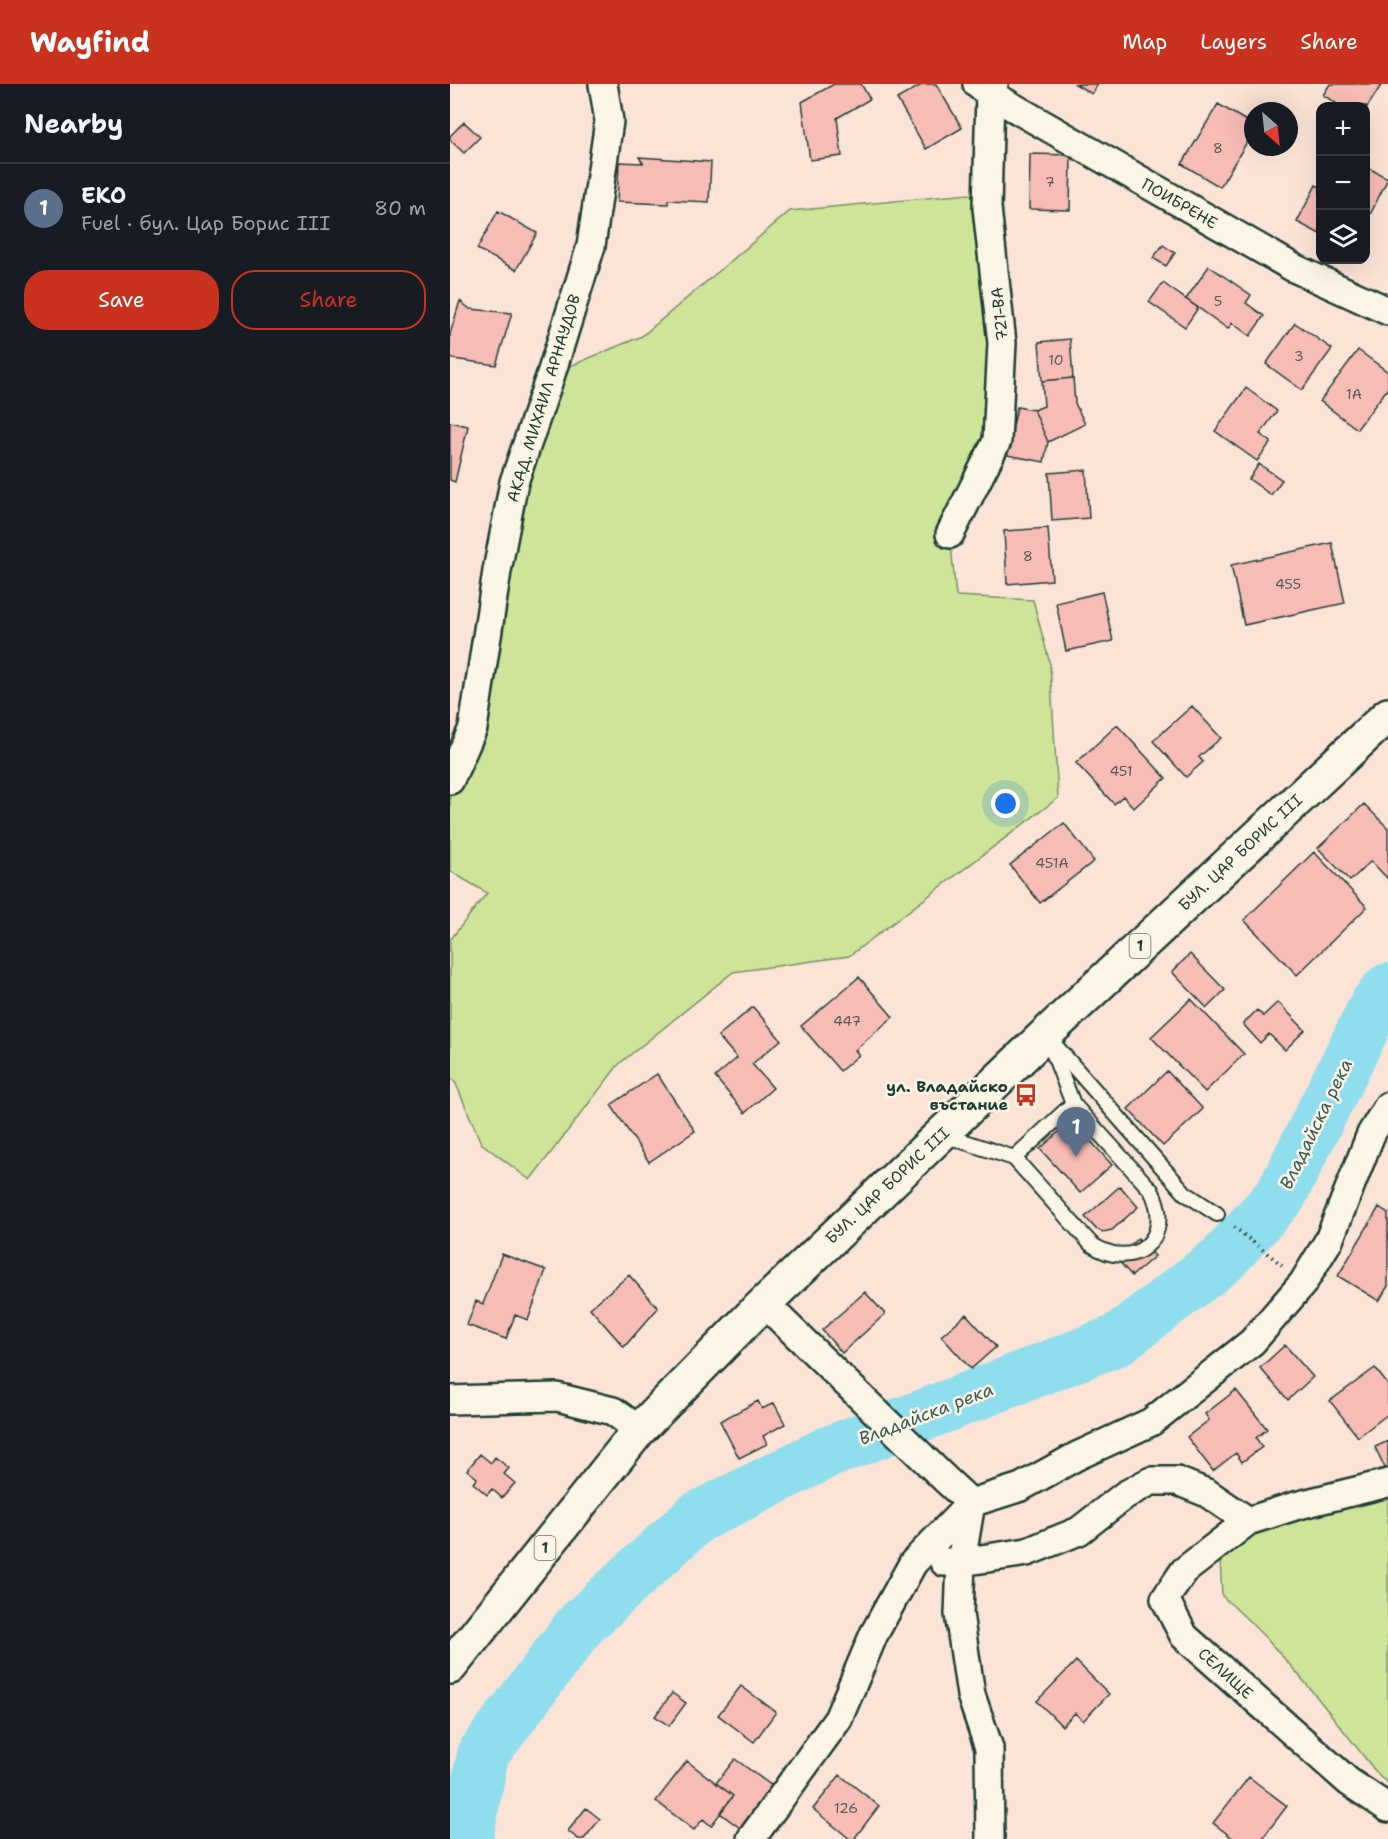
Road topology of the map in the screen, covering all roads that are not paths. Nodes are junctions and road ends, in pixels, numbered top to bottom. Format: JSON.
{"nodes":[{"id":1,"x":603,"y":84,"type":"edge"},
{"id":2,"x":987,"y":87,"type":"edge"},
{"id":3,"x":1388,"y":310,"type":"edge"},
{"id":4,"x":950,"y":534,"type":"dead end"},
{"id":5,"x":1388,"y":715,"type":"edge"},
{"id":6,"x":450,"y":780,"type":"edge"},
{"id":7,"x":1046,"y":1034,"type":"junction"},
{"id":8,"x":1072,"y":1104,"type":"junction"},
{"id":9,"x":1388,"y":1106,"type":"edge"},
{"id":10,"x":942,"y":1134,"type":"junction"},
{"id":11,"x":1014,"y":1158,"type":"junction"},
{"id":12,"x":1217,"y":1214,"type":"road end"},
{"id":13,"x":764,"y":1303,"type":"junction"},
{"id":14,"x":450,"y":1400,"type":"edge"},
{"id":15,"x":639,"y":1430,"type":"junction"},
{"id":16,"x":1388,"y":1483,"type":"edge"},
{"id":17,"x":971,"y":1503,"type":"junction"},
{"id":18,"x":1248,"y":1521,"type":"junction"},
{"id":19,"x":961,"y":1562,"type":"junction"},
{"id":20,"x":913,"y":1563,"type":"junction"},
{"id":21,"x":450,"y":1667,"type":"edge"},
{"id":22,"x":1388,"y":1808,"type":"edge"},
{"id":23,"x":751,"y":1839,"type":"edge"},
{"id":24,"x":990,"y":1839,"type":"edge"}],
"edges":[{"from":1,"to":6,"type":"street","name":"АКАД. МИХАИЛ АРНАУДОВ"},
{"from":2,"to":3,"type":"street","name":"ПОИБРЕНЕ"},
{"from":2,"to":4,"type":"street","name":"721-ВА"},
{"from":5,"to":7,"type":"main road","name":"БУЛ. ЦАР БОРИС III","number":"1"},
{"from":7,"to":8,"type":"lane"},
{"from":7,"to":10,"type":"main road","name":"БУЛ. ЦАР БОРИС III","number":"1"},
{"from":7,"to":12,"type":"lane"},
{"from":8,"to":11,"type":"lane"},
{"from":8,"to":11,"type":"lane"},
{"from":9,"to":17,"type":"street"},
{"from":10,"to":11,"type":"lane"},
{"from":10,"to":13,"type":"main road","name":"БУЛ. ЦАР БОРИС III","number":"1"},
{"from":13,"to":15,"type":"main road","name":"БУЛ. ЦАР БОРИС III","number":"1"},
{"from":13,"to":17,"type":"street"},
{"from":14,"to":15,"type":"street"},
{"from":15,"to":21,"type":"main road","name":"БУЛ. ЦАР БОРИС III","number":"1"},
{"from":16,"to":18,"type":"street"},
{"from":17,"to":19,"type":"street"},
{"from":17,"to":20,"type":"street"},
{"from":18,"to":19,"type":"street"},
{"from":18,"to":22,"type":"street","name":"СЕЛИЩЕ"},
{"from":19,"to":20,"type":"street"},
{"from":19,"to":24,"type":"street"},
{"from":20,"to":23,"type":"street"}]}
